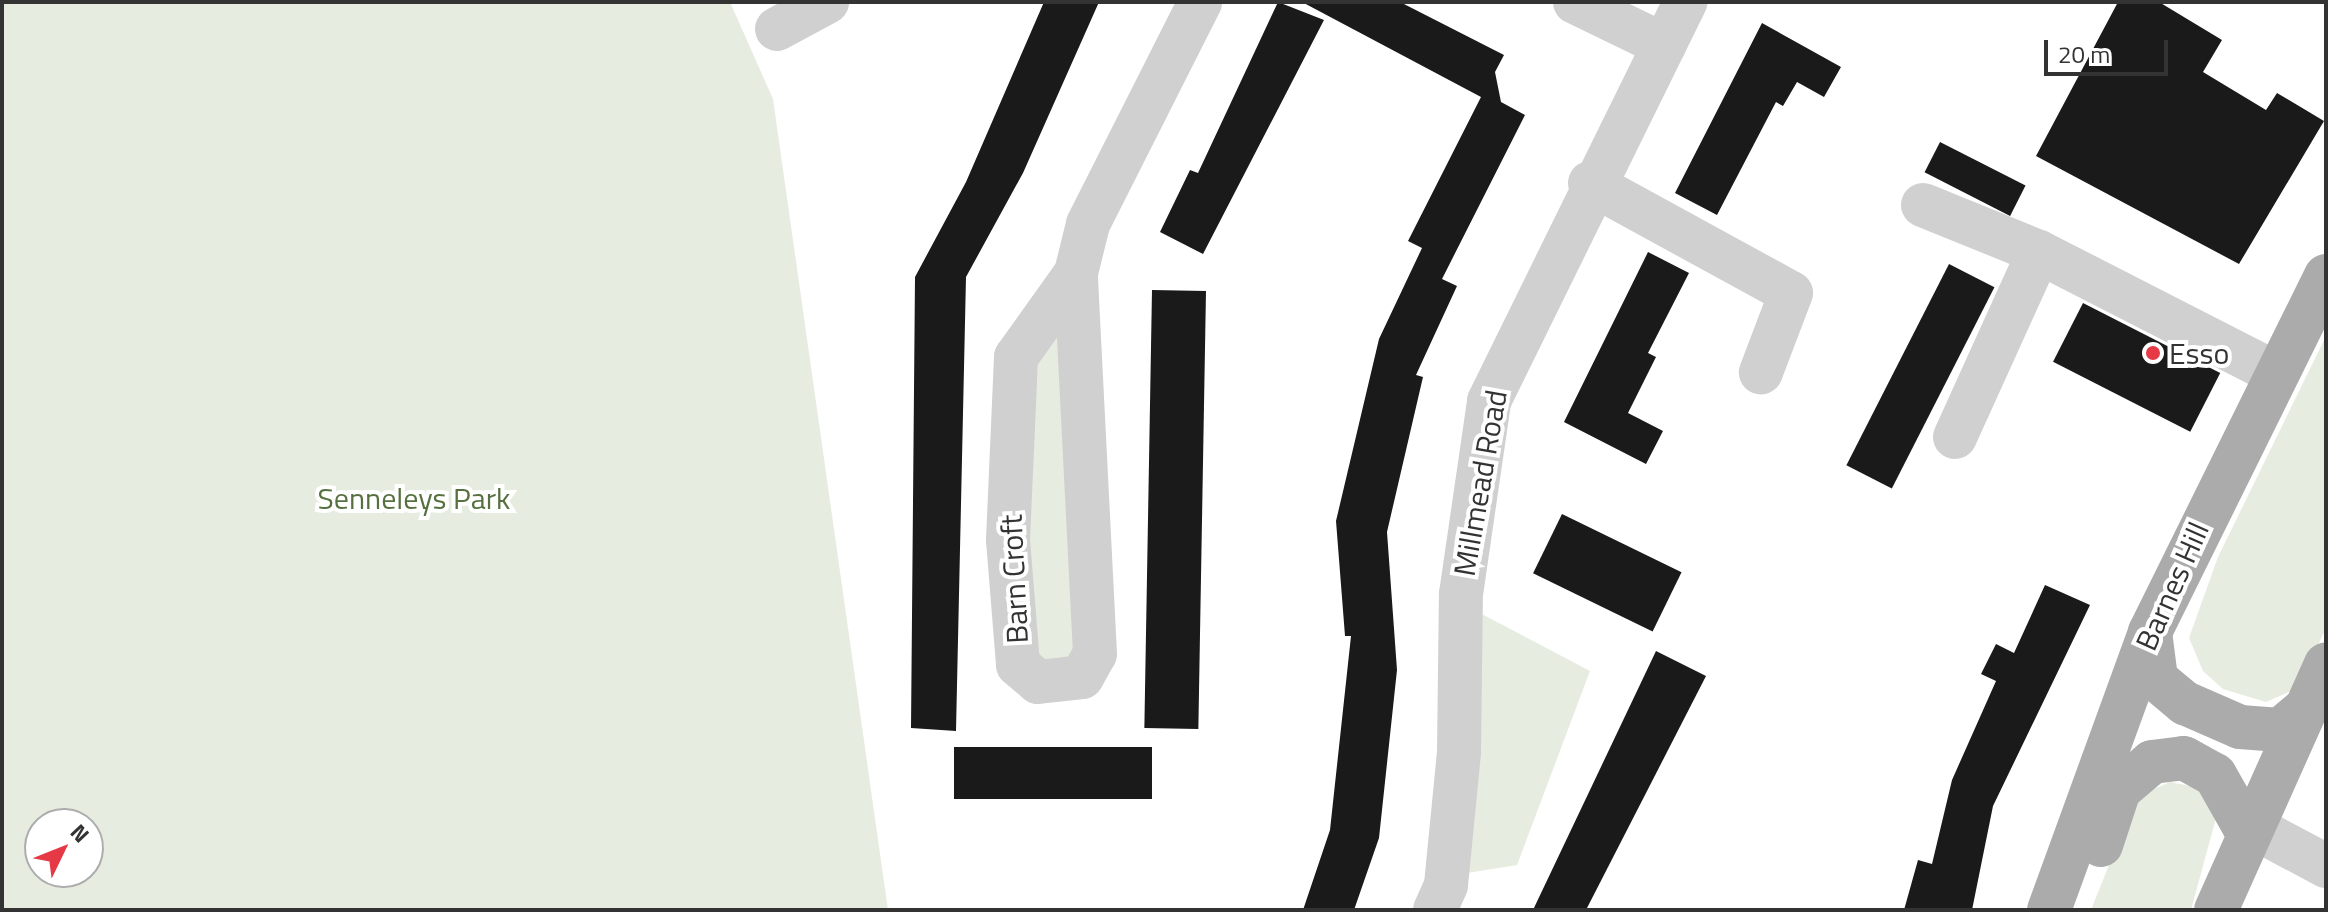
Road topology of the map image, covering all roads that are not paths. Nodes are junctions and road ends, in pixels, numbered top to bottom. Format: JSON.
{"nodes":[{"id":1,"x":827,"y":2,"type":"edge"},
{"id":2,"x":1200,"y":2,"type":"edge"},
{"id":3,"x":1575,"y":2,"type":"edge"},
{"id":4,"x":1685,"y":2,"type":"edge"},
{"id":5,"x":777,"y":29,"type":"dead end"},
{"id":6,"x":1664,"y":45,"type":"junction"},
{"id":7,"x":1590,"y":183,"type":"junction"},
{"id":8,"x":1923,"y":205,"type":"dead end"},
{"id":9,"x":2039,"y":252,"type":"junction"},
{"id":10,"x":1076,"y":273,"type":"junction"},
{"id":11,"x":2326,"y":276,"type":"edge"},
{"id":12,"x":1761,"y":372,"type":"dead end"},
{"id":13,"x":2273,"y":372,"type":"junction"},
{"id":14,"x":1955,"y":437,"type":"dead end"},
{"id":15,"x":2150,"y":632,"type":"junction"},
{"id":16,"x":2326,"y":664,"type":"edge"},
{"id":17,"x":2307,"y":707,"type":"junction"},
{"id":18,"x":2251,"y":831,"type":"junction"},
{"id":19,"x":2326,"y":866,"type":"edge"},
{"id":20,"x":1435,"y":910,"type":"edge"},
{"id":21,"x":2049,"y":910,"type":"edge"},
{"id":22,"x":2076,"y":910,"type":"edge"},
{"id":23,"x":2216,"y":910,"type":"edge"}],
"edges":[{"from":1,"to":5,"type":"street"},
{"from":2,"to":10,"type":"street","name":"Barn Croft"},
{"from":3,"to":6,"type":"street"},
{"from":4,"to":6,"type":"street","name":"Millmead Road"},
{"from":6,"to":7,"type":"street","name":"Millmead Road"},
{"from":7,"to":12,"type":"street"},
{"from":7,"to":20,"type":"street","name":"Millmead Road"},
{"from":8,"to":9,"type":"street"},
{"from":9,"to":13,"type":"street"},
{"from":9,"to":14,"type":"street"},
{"from":10,"to":10,"type":"street","name":"Barn Croft"},
{"from":11,"to":13,"type":"main road","name":"Barnes Hill"},
{"from":13,"to":15,"type":"main road","name":"Barnes Hill"},
{"from":15,"to":17,"type":"main road"},
{"from":15,"to":21,"type":"main road","name":"Barnes Hill"},
{"from":16,"to":17,"type":"main road"},
{"from":17,"to":18,"type":"main road"},
{"from":18,"to":19,"type":"street"},
{"from":18,"to":22,"type":"main road"},
{"from":18,"to":23,"type":"main road"}]}
